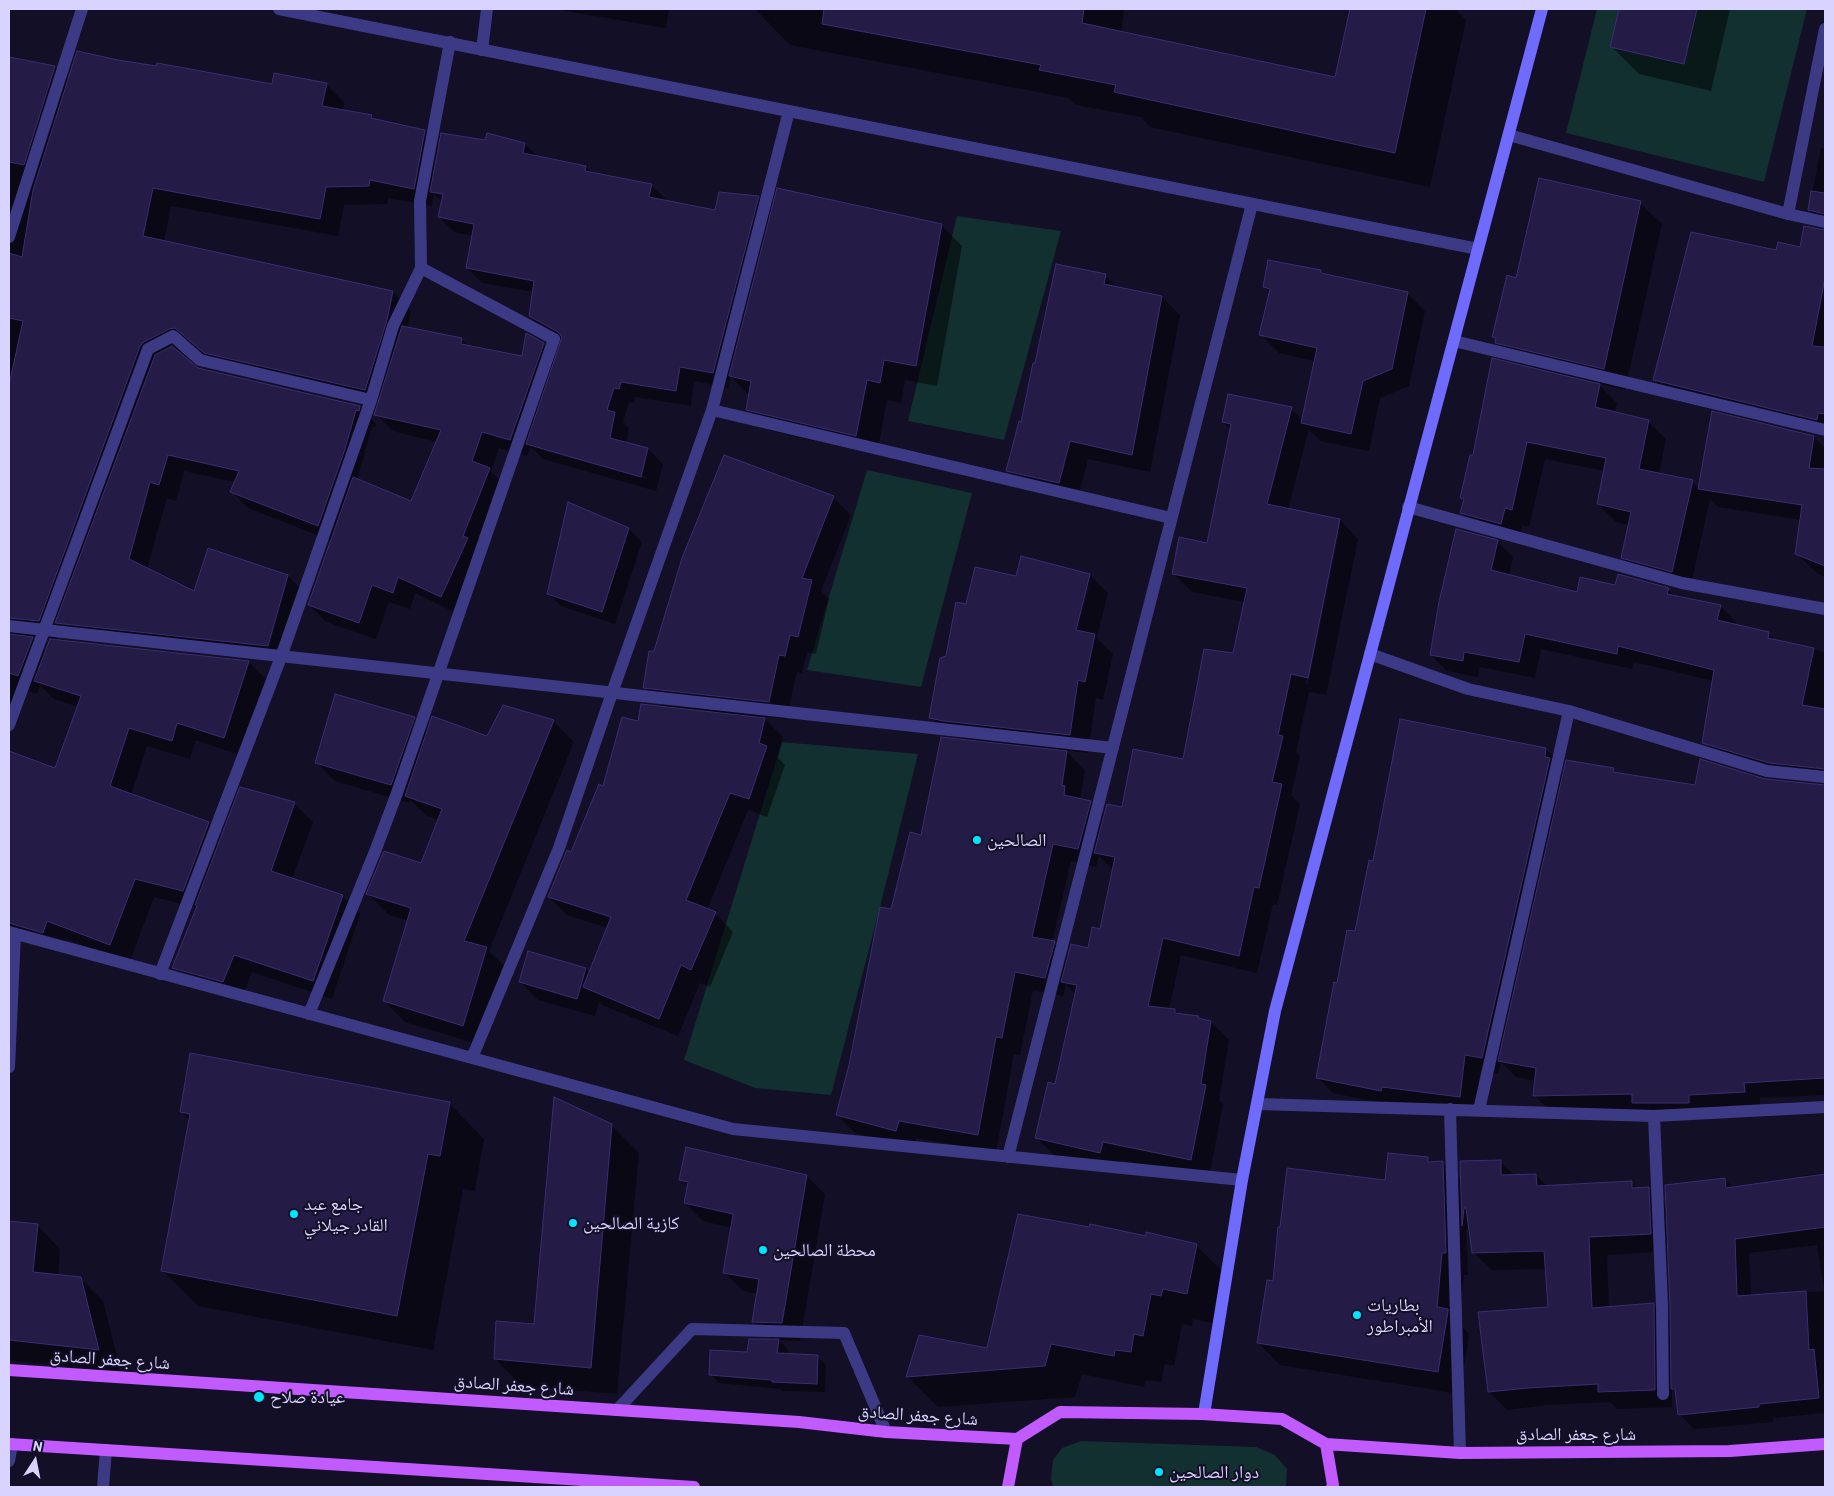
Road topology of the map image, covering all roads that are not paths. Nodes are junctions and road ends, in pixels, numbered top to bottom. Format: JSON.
{"nodes":[{"id":1,"x":82,"y":9,"type":"edge"},
{"id":2,"x":279,"y":9,"type":"edge"},
{"id":3,"x":487,"y":9,"type":"edge"},
{"id":4,"x":1542,"y":9,"type":"edge"},
{"id":5,"x":1825,"y":29,"type":"edge"},
{"id":6,"x":450,"y":42,"type":"junction"},
{"id":7,"x":482,"y":50,"type":"junction"},
{"id":8,"x":789,"y":111,"type":"junction"},
{"id":9,"x":1509,"y":135,"type":"junction"},
{"id":10,"x":1252,"y":204,"type":"junction"},
{"id":11,"x":1788,"y":214,"type":"junction"},
{"id":12,"x":1825,"y":222,"type":"edge"},
{"id":13,"x":9,"y":237,"type":"edge"},
{"id":14,"x":1478,"y":249,"type":"junction"},
{"id":15,"x":421,"y":268,"type":"junction"},
{"id":16,"x":1454,"y":341,"type":"junction"},
{"id":17,"x":371,"y":400,"type":"junction"},
{"id":18,"x":712,"y":410,"type":"junction"},
{"id":19,"x":1825,"y":430,"type":"edge"},
{"id":20,"x":1408,"y":507,"type":"junction"},
{"id":21,"x":1171,"y":518,"type":"junction"},
{"id":22,"x":1825,"y":609,"type":"edge"},
{"id":23,"x":9,"y":626,"type":"edge"},
{"id":24,"x":44,"y":629,"type":"junction"},
{"id":25,"x":1370,"y":654,"type":"junction"},
{"id":26,"x":281,"y":657,"type":"junction"},
{"id":27,"x":438,"y":674,"type":"junction"},
{"id":28,"x":612,"y":693,"type":"junction"},
{"id":29,"x":1569,"y":711,"type":"junction"},
{"id":30,"x":9,"y":726,"type":"edge"},
{"id":31,"x":1113,"y":748,"type":"junction"},
{"id":32,"x":1825,"y":777,"type":"edge"},
{"id":33,"x":12,"y":933,"type":"edge"},
{"id":34,"x":160,"y":974,"type":"junction"},
{"id":35,"x":309,"y":1014,"type":"junction"},
{"id":36,"x":472,"y":1058,"type":"junction"},
{"id":37,"x":9,"y":1067,"type":"edge"},
{"id":38,"x":1258,"y":1104,"type":"junction"},
{"id":39,"x":1825,"y":1107,"type":"edge"},
{"id":40,"x":1450,"y":1109,"type":"junction"},
{"id":41,"x":1479,"y":1110,"type":"junction"},
{"id":42,"x":1654,"y":1116,"type":"junction"},
{"id":43,"x":1008,"y":1156,"type":"junction"},
{"id":44,"x":1242,"y":1180,"type":"junction"},
{"id":45,"x":9,"y":1370,"type":"edge"},
{"id":46,"x":1663,"y":1394,"type":"dead end"},
{"id":47,"x":618,"y":1410,"type":"junction"},
{"id":48,"x":1204,"y":1414,"type":"junction"},
{"id":49,"x":886,"y":1432,"type":"junction"},
{"id":50,"x":1017,"y":1439,"type":"junction"},
{"id":51,"x":10,"y":1444,"type":"edge"},
{"id":52,"x":1326,"y":1444,"type":"junction"},
{"id":53,"x":1825,"y":1444,"type":"edge"},
{"id":54,"x":106,"y":1450,"type":"junction"},
{"id":55,"x":1460,"y":1453,"type":"junction"},
{"id":56,"x":9,"y":1461,"type":"edge"},
{"id":57,"x":646,"y":1485,"type":"edge"},
{"id":58,"x":103,"y":1487,"type":"edge"},
{"id":59,"x":694,"y":1487,"type":"edge"},
{"id":60,"x":1008,"y":1487,"type":"edge"},
{"id":61,"x":1332,"y":1487,"type":"edge"}],
"edges":[{"from":1,"to":13,"type":"street"},
{"from":2,"to":6,"type":"street"},
{"from":3,"to":7,"type":"street"},
{"from":4,"to":9,"type":"main road"},
{"from":5,"to":11,"type":"street"},
{"from":6,"to":7,"type":"street"},
{"from":6,"to":15,"type":"street"},
{"from":7,"to":8,"type":"street"},
{"from":8,"to":10,"type":"street"},
{"from":8,"to":18,"type":"street"},
{"from":9,"to":11,"type":"street"},
{"from":9,"to":14,"type":"main road"},
{"from":10,"to":14,"type":"street"},
{"from":10,"to":21,"type":"street"},
{"from":11,"to":12,"type":"street"},
{"from":14,"to":16,"type":"main road"},
{"from":15,"to":17,"type":"street"},
{"from":15,"to":27,"type":"street"},
{"from":16,"to":19,"type":"street"},
{"from":16,"to":20,"type":"main road"},
{"from":17,"to":24,"type":"street"},
{"from":17,"to":26,"type":"street"},
{"from":18,"to":21,"type":"street"},
{"from":18,"to":28,"type":"street"},
{"from":20,"to":22,"type":"street"},
{"from":20,"to":25,"type":"main road"},
{"from":21,"to":31,"type":"street"},
{"from":23,"to":24,"type":"street"},
{"from":24,"to":26,"type":"street"},
{"from":24,"to":30,"type":"street"},
{"from":25,"to":29,"type":"street"},
{"from":25,"to":38,"type":"main road"},
{"from":26,"to":27,"type":"street"},
{"from":26,"to":34,"type":"street"},
{"from":27,"to":28,"type":"street"},
{"from":27,"to":35,"type":"street"},
{"from":28,"to":31,"type":"street"},
{"from":28,"to":36,"type":"street"},
{"from":29,"to":32,"type":"street"},
{"from":29,"to":41,"type":"street"},
{"from":31,"to":43,"type":"street"},
{"from":33,"to":34,"type":"street"},
{"from":33,"to":37,"type":"street"},
{"from":34,"to":35,"type":"street"},
{"from":35,"to":36,"type":"street"},
{"from":36,"to":43,"type":"street"},
{"from":38,"to":40,"type":"street"},
{"from":38,"to":44,"type":"main road"},
{"from":39,"to":42,"type":"street"},
{"from":40,"to":41,"type":"street"},
{"from":40,"to":55,"type":"street"},
{"from":41,"to":42,"type":"street"},
{"from":42,"to":46,"type":"street"},
{"from":43,"to":44,"type":"street"},
{"from":44,"to":48,"type":"main road"},
{"from":45,"to":47,"type":"main road","name":"شارع جعفر الصادق"},
{"from":47,"to":49,"type":"main road","name":"شارع جعفر الصادق"},
{"from":47,"to":49,"type":"street"},
{"from":48,"to":50,"type":"main road"},
{"from":48,"to":52,"type":"main road"},
{"from":49,"to":50,"type":"main road","name":"شارع جعفر الصادق"},
{"from":50,"to":60,"type":"main road"},
{"from":51,"to":54,"type":"main road"},
{"from":51,"to":56,"type":"street"},
{"from":52,"to":55,"type":"main road","name":"شارع جعفر الصادق"},
{"from":52,"to":61,"type":"main road"},
{"from":53,"to":55,"type":"main road","name":"شارع جعفر الصادق"},
{"from":54,"to":57,"type":"main road"},
{"from":54,"to":58,"type":"street"},
{"from":57,"to":59,"type":"main road"}]}
